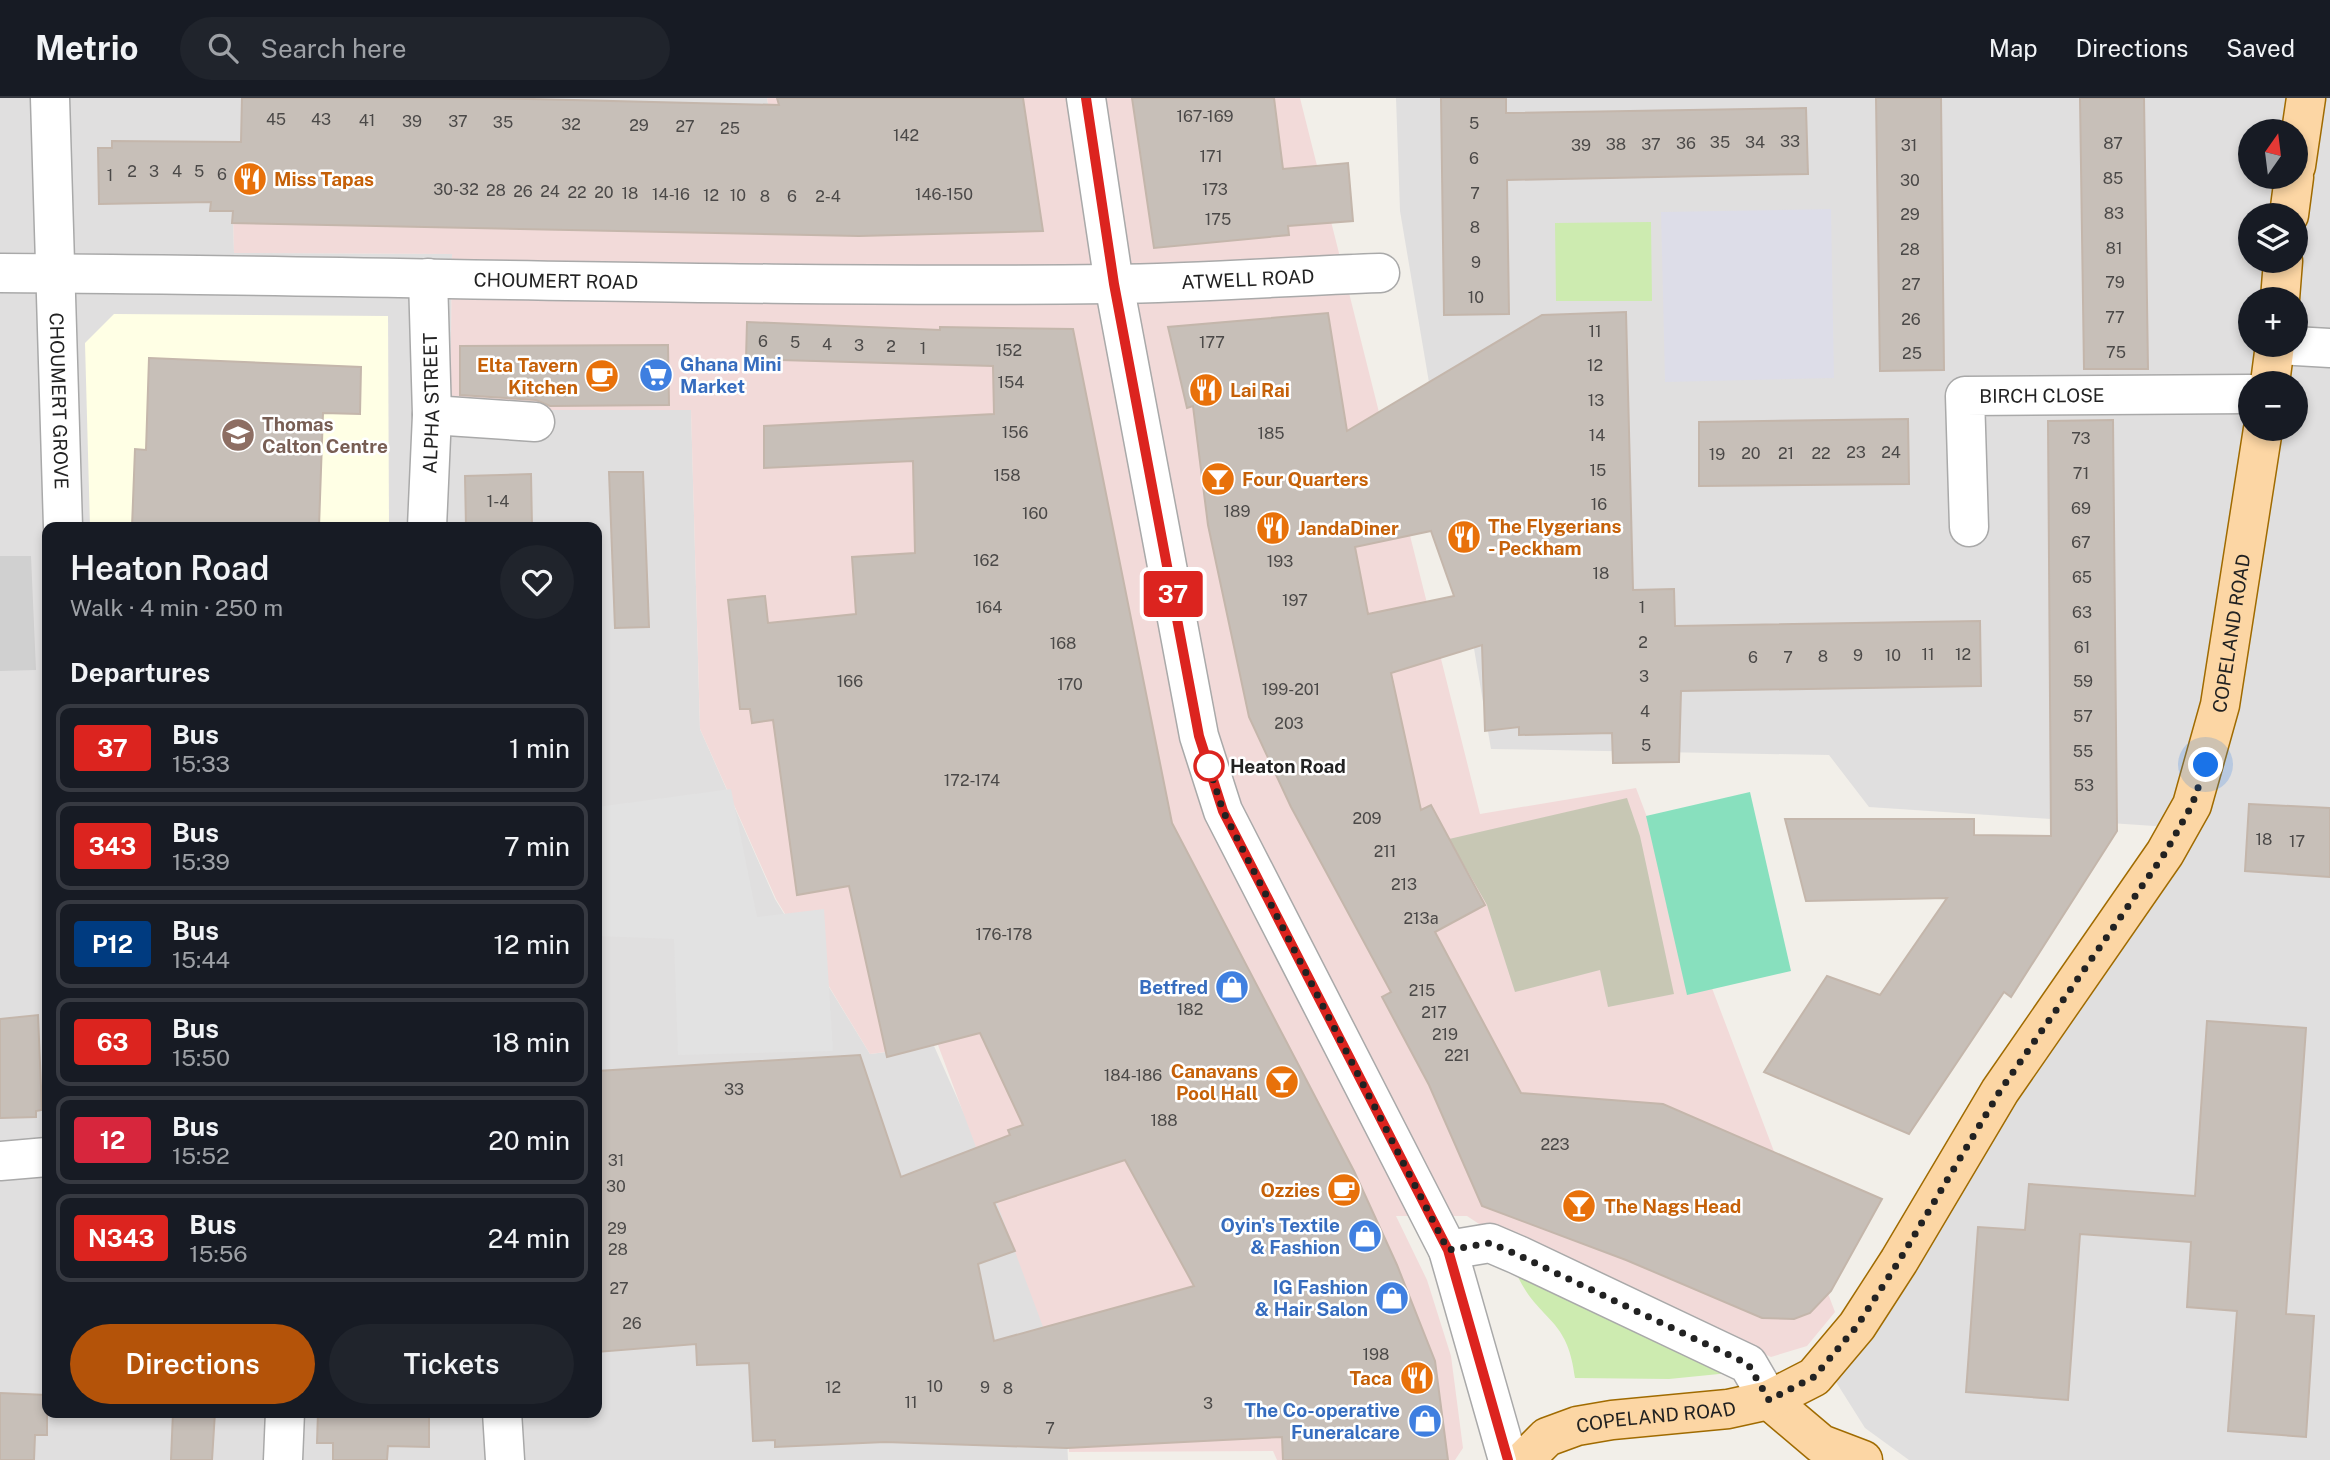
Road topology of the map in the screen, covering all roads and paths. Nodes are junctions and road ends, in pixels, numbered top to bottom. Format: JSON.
{"nodes":[{"id":1,"x":50,"y":98,"type":"edge"},
{"id":2,"x":1086,"y":98,"type":"edge"},
{"id":3,"x":2306,"y":98,"type":"edge"},
{"id":4,"x":2303,"y":119,"type":"edge"},
{"id":5,"x":0,"y":273,"type":"edge"},
{"id":6,"x":1380,"y":273,"type":"dead end"},
{"id":7,"x":56,"y":274,"type":"junction"},
{"id":8,"x":428,"y":278,"type":"junction"},
{"id":9,"x":1114,"y":284,"type":"junction"},
{"id":10,"x":2308,"y":347,"type":"edge"},
{"id":11,"x":2330,"y":348,"type":"edge"},
{"id":12,"x":2238,"y":394,"type":"edge"},
{"id":13,"x":432,"y":415,"type":"junction"},
{"id":14,"x":534,"y":422,"type":"dead end"},
{"id":15,"x":2261,"y":441,"type":"edge"},
{"id":16,"x":63,"y":522,"type":"edge"},
{"id":17,"x":427,"y":522,"type":"edge"},
{"id":18,"x":1969,"y":527,"type":"dead end"},
{"id":19,"x":42,"y":1157,"type":"edge"},
{"id":20,"x":0,"y":1161,"type":"edge"},
{"id":21,"x":1448,"y":1250,"type":"junction"},
{"id":22,"x":1769,"y":1400,"type":"junction"},
{"id":23,"x":285,"y":1418,"type":"edge"},
{"id":24,"x":502,"y":1418,"type":"edge"},
{"id":25,"x":283,"y":1460,"type":"edge"},
{"id":26,"x":505,"y":1460,"type":"edge"},
{"id":27,"x":1508,"y":1460,"type":"edge"},
{"id":28,"x":1524,"y":1460,"type":"edge"},
{"id":29,"x":1863,"y":1460,"type":"edge"}],
"edges":[{"from":1,"to":7,"type":"street","name":"CHOUMERT GROVE"},
{"from":2,"to":9,"type":"street"},
{"from":3,"to":4,"type":"main road"},
{"from":5,"to":7,"type":"street","name":"CHOUMERT ROAD"},
{"from":6,"to":9,"type":"street","name":"ATWELL ROAD"},
{"from":7,"to":8,"type":"street","name":"CHOUMERT ROAD"},
{"from":7,"to":16,"type":"street","name":"CHOUMERT GROVE"},
{"from":8,"to":9,"type":"street","name":"CHOUMERT ROAD"},
{"from":8,"to":13,"type":"street","name":"ALPHA STREET"},
{"from":9,"to":21,"type":"street"},
{"from":10,"to":11,"type":"street"},
{"from":12,"to":18,"type":"street","name":"BIRCH CLOSE"},
{"from":13,"to":14,"type":"street"},
{"from":13,"to":17,"type":"street","name":"ALPHA STREET"},
{"from":15,"to":22,"type":"main road","name":"COPELAND ROAD"},
{"from":19,"to":20,"type":"street"},
{"from":21,"to":22,"type":"street"},
{"from":21,"to":27,"type":"street"},
{"from":22,"to":28,"type":"main road","name":"COPELAND ROAD"},
{"from":22,"to":29,"type":"main road"},
{"from":23,"to":25,"type":"street"},
{"from":24,"to":26,"type":"street"}]}
